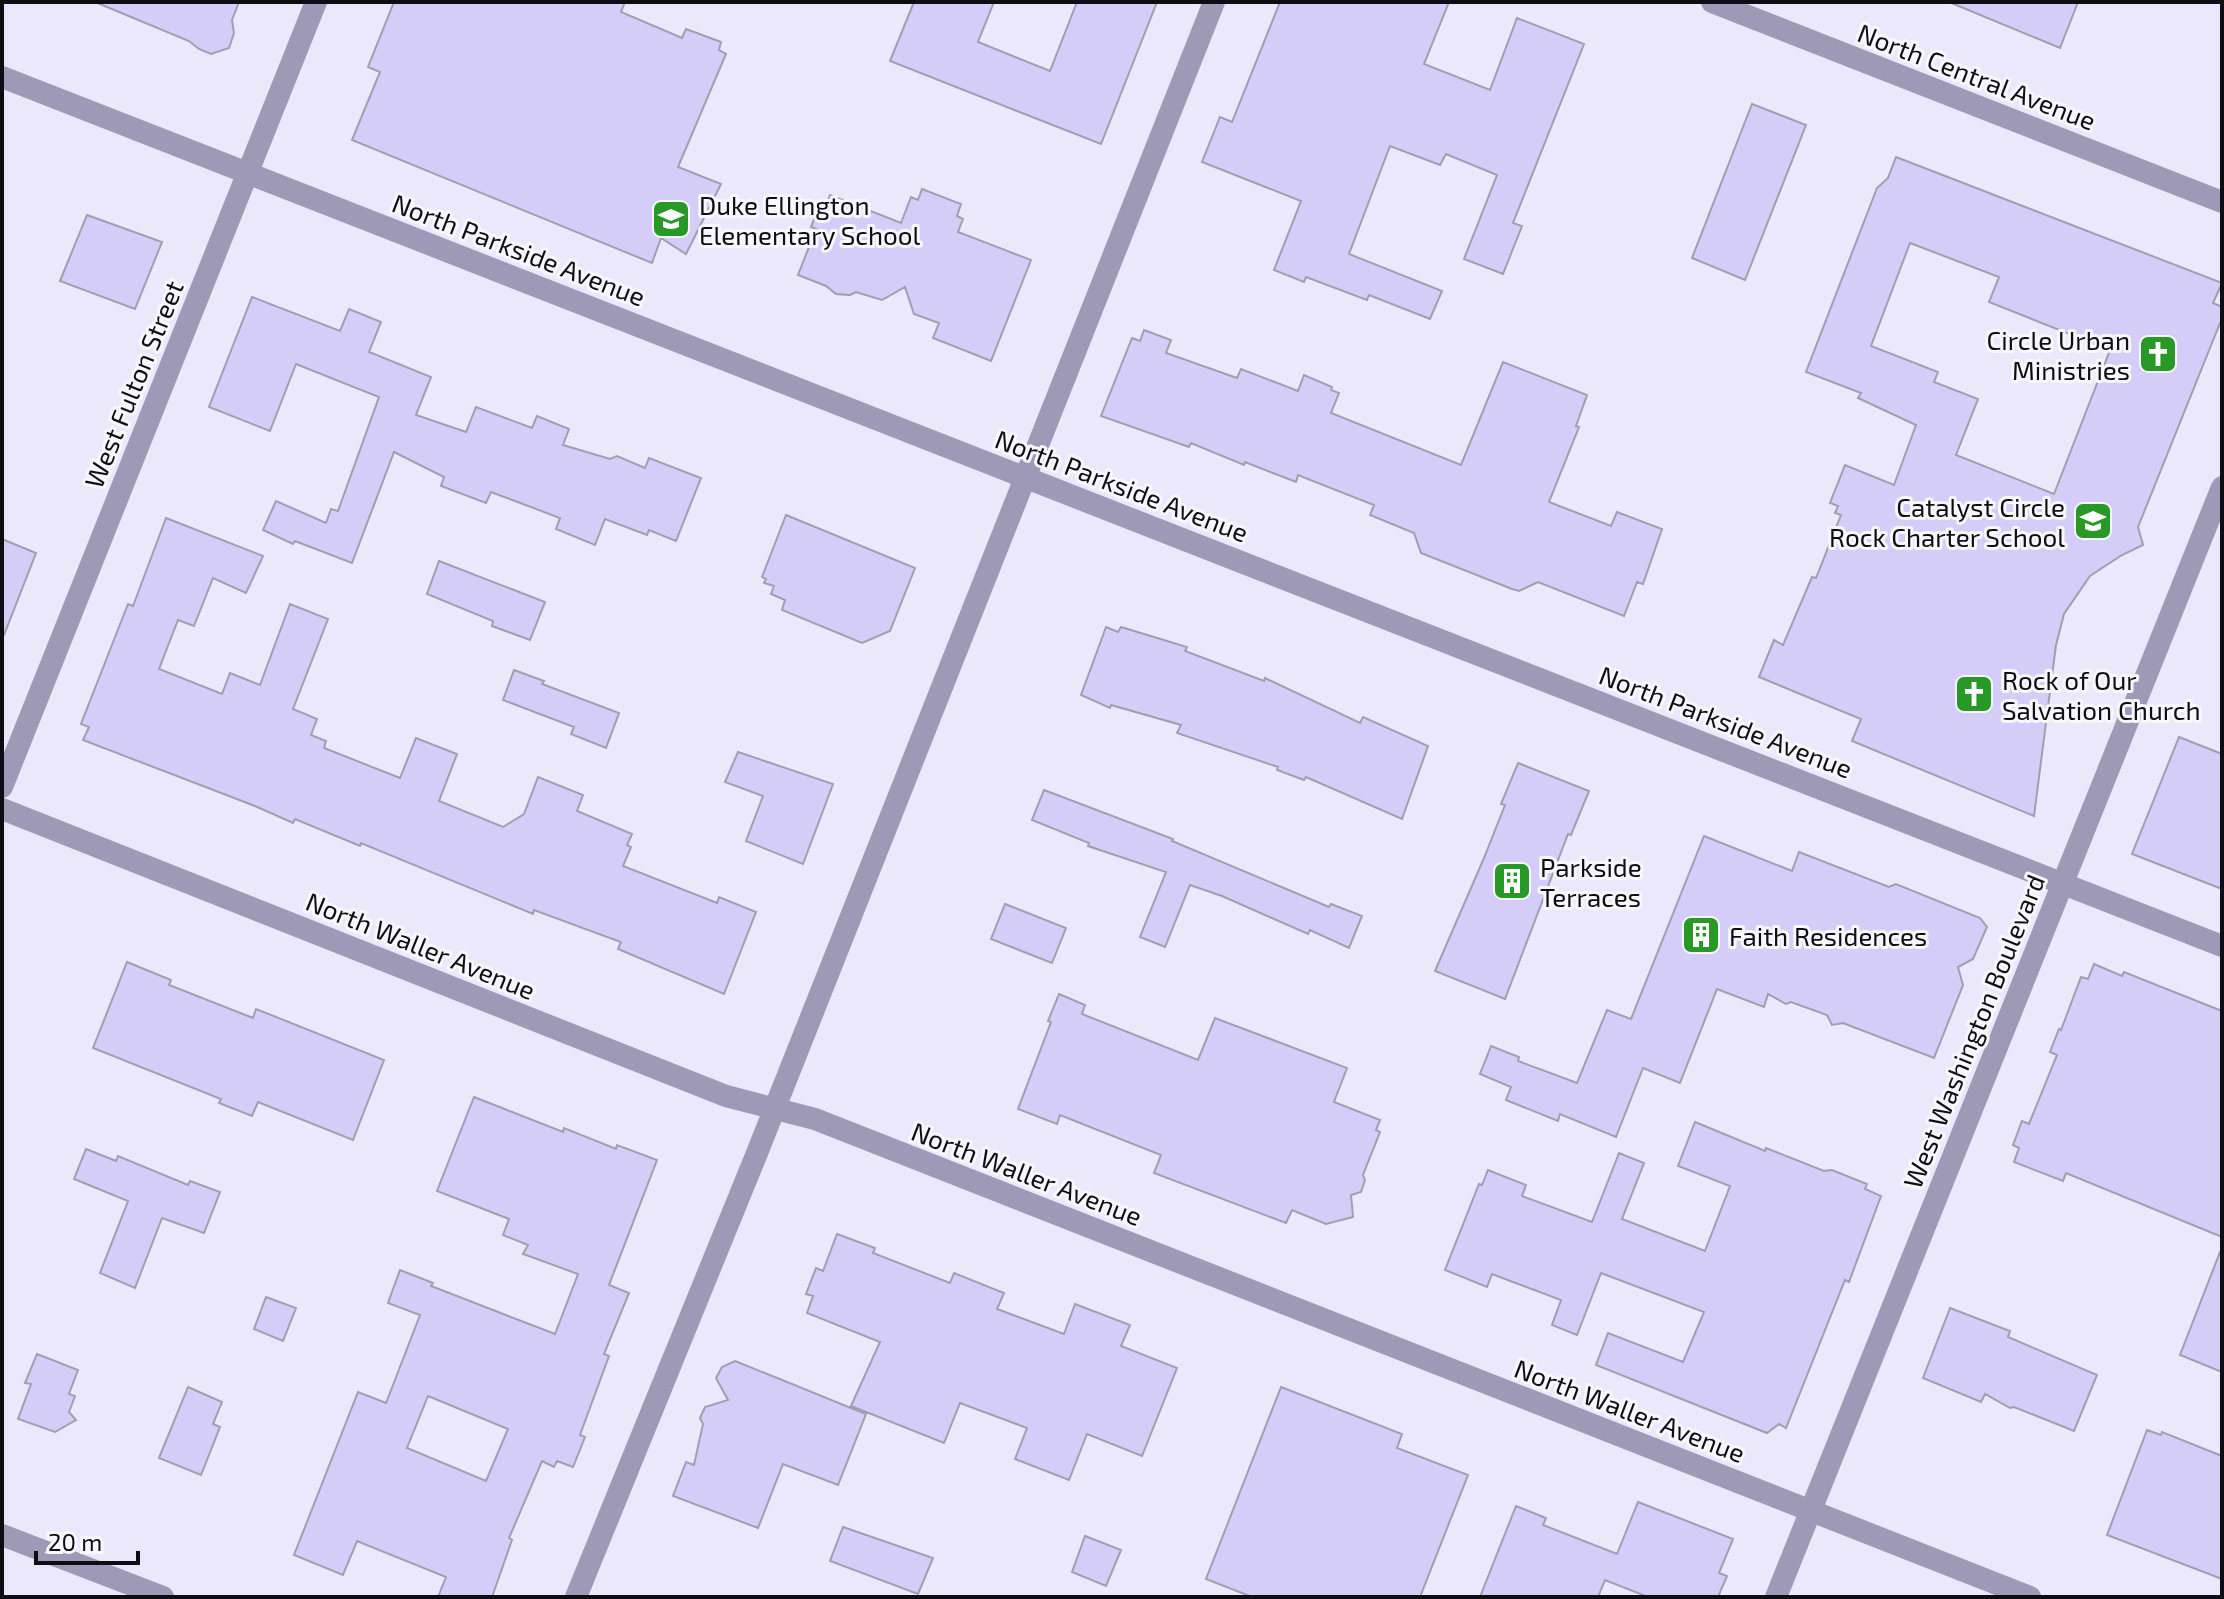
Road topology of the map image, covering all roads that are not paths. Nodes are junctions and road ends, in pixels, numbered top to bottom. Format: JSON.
{"nodes":[{"id":1,"x":316,"y":2,"type":"edge"},
{"id":2,"x":1214,"y":2,"type":"edge"},
{"id":3,"x":1712,"y":2,"type":"edge"},
{"id":4,"x":2,"y":77,"type":"edge"},
{"id":5,"x":248,"y":174,"type":"junction"},
{"id":6,"x":2222,"y":202,"type":"edge"},
{"id":7,"x":1024,"y":477,"type":"junction"},
{"id":8,"x":2222,"y":487,"type":"edge"},
{"id":9,"x":2,"y":787,"type":"edge"},
{"id":10,"x":2,"y":809,"type":"edge"},
{"id":11,"x":2063,"y":883,"type":"junction"},
{"id":12,"x":2222,"y":946,"type":"edge"},
{"id":13,"x":775,"y":1108,"type":"junction"},
{"id":14,"x":1810,"y":1511,"type":"junction"},
{"id":15,"x":2,"y":1535,"type":"edge"},
{"id":16,"x":163,"y":1597,"type":"edge"},
{"id":17,"x":576,"y":1597,"type":"edge"},
{"id":18,"x":1776,"y":1597,"type":"edge"},
{"id":19,"x":2030,"y":1597,"type":"edge"}],
"edges":[{"from":1,"to":5,"type":"street","name":"West Fulton Street"},
{"from":2,"to":7,"type":"street"},
{"from":3,"to":6,"type":"street","name":"North Central Avenue"},
{"from":4,"to":5,"type":"street","name":"North Parkside Avenue"},
{"from":5,"to":7,"type":"street","name":"North Parkside Avenue"},
{"from":5,"to":9,"type":"street","name":"West Fulton Street"},
{"from":7,"to":11,"type":"street","name":"North Parkside Avenue"},
{"from":7,"to":13,"type":"street"},
{"from":8,"to":11,"type":"street","name":"West Washington Boulevard"},
{"from":10,"to":13,"type":"street","name":"North Waller Avenue"},
{"from":11,"to":12,"type":"street","name":"North Parkside Avenue"},
{"from":11,"to":14,"type":"street","name":"West Washington Boulevard"},
{"from":13,"to":14,"type":"street","name":"North Waller Avenue"},
{"from":13,"to":17,"type":"street"},
{"from":14,"to":18,"type":"street","name":"West Washington Boulevard"},
{"from":14,"to":19,"type":"street","name":"North Waller Avenue"},
{"from":15,"to":16,"type":"street"}]}
